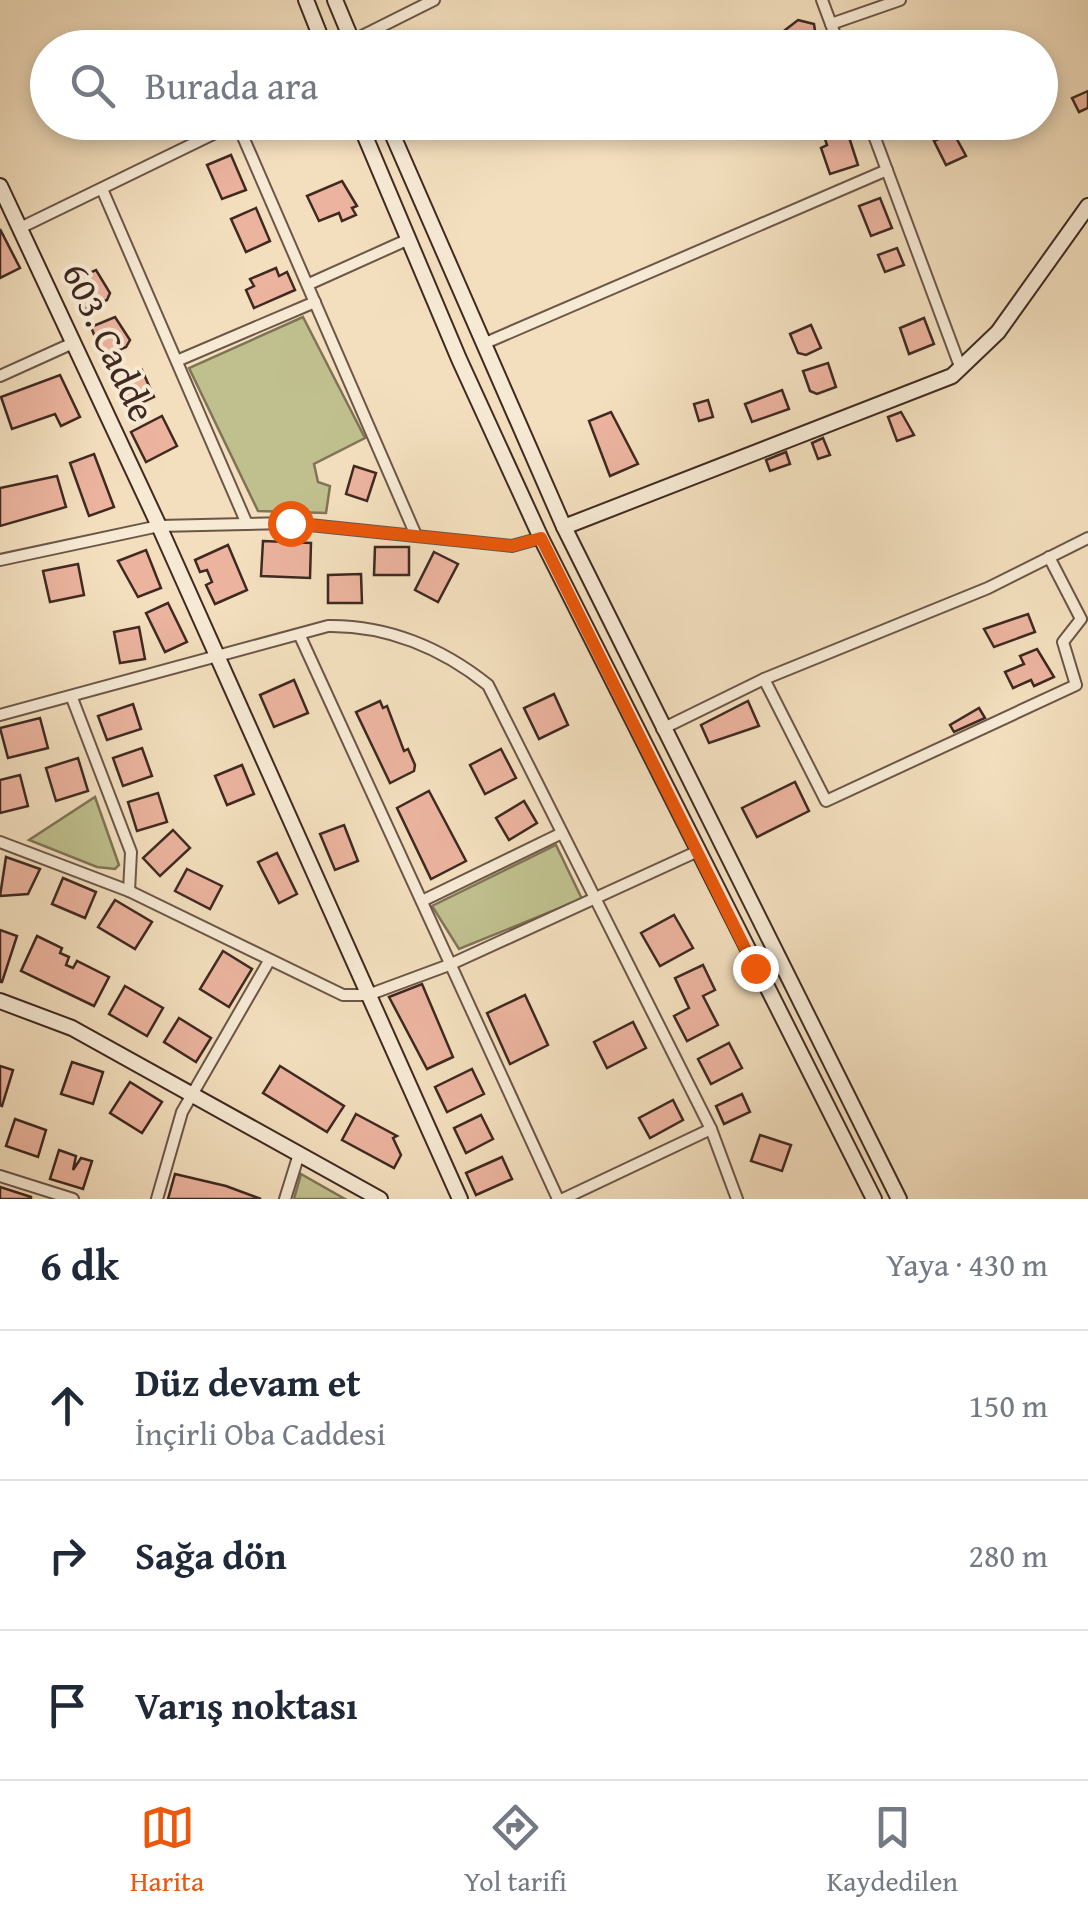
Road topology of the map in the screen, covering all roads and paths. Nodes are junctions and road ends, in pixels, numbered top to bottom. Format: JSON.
{"nodes":[{"id":1,"x":306,"y":0,"type":"edge"},
{"id":2,"x":335,"y":0,"type":"edge"},
{"id":3,"x":434,"y":0,"type":"edge"},
{"id":4,"x":822,"y":0,"type":"edge"},
{"id":5,"x":900,"y":0,"type":"edge"},
{"id":6,"x":831,"y":24,"type":"junction"},
{"id":7,"x":318,"y":30,"type":"edge"},
{"id":8,"x":348,"y":30,"type":"edge"},
{"id":9,"x":379,"y":30,"type":"edge"},
{"id":10,"x":833,"y":30,"type":"edge"},
{"id":11,"x":202,"y":140,"type":"edge"},
{"id":12,"x":245,"y":140,"type":"edge"},
{"id":13,"x":366,"y":140,"type":"edge"},
{"id":14,"x":395,"y":140,"type":"edge"},
{"id":15,"x":876,"y":140,"type":"edge"},
{"id":16,"x":887,"y":170,"type":"junction"},
{"id":17,"x":0,"y":186,"type":"edge"},
{"id":18,"x":102,"y":188,"type":"junction"},
{"id":19,"x":1088,"y":206,"type":"edge"},
{"id":20,"x":20,"y":228,"type":"junction"},
{"id":21,"x":408,"y":240,"type":"junction"},
{"id":22,"x":309,"y":284,"type":"junction"},
{"id":23,"x":315,"y":302,"type":"junction"},
{"id":24,"x":73,"y":343,"type":"junction"},
{"id":25,"x":483,"y":344,"type":"junction"},
{"id":26,"x":179,"y":360,"type":"junction"},
{"id":27,"x":962,"y":369,"type":"junction"},
{"id":28,"x":0,"y":376,"type":"edge"},
{"id":29,"x":247,"y":524,"type":"junction"},
{"id":30,"x":159,"y":526,"type":"junction"},
{"id":31,"x":564,"y":527,"type":"junction"},
{"id":32,"x":415,"y":533,"type":"junction"},
{"id":33,"x":541,"y":538,"type":"junction"},
{"id":34,"x":1088,"y":538,"type":"edge"},
{"id":35,"x":1048,"y":558,"type":"junction"},
{"id":36,"x":0,"y":560,"type":"edge"},
{"id":37,"x":300,"y":636,"type":"junction"},
{"id":38,"x":218,"y":657,"type":"junction"},
{"id":39,"x":764,"y":679,"type":"junction"},
{"id":40,"x":72,"y":698,"type":"junction"},
{"id":41,"x":0,"y":714,"type":"edge"},
{"id":42,"x":662,"y":730,"type":"junction"},
{"id":43,"x":562,"y":834,"type":"junction"},
{"id":44,"x":0,"y":842,"type":"edge"},
{"id":45,"x":696,"y":852,"type":"junction"},
{"id":46,"x":128,"y":891,"type":"junction"},
{"id":47,"x":596,"y":900,"type":"junction"},
{"id":48,"x":422,"y":901,"type":"junction"},
{"id":49,"x":269,"y":961,"type":"junction"},
{"id":50,"x":449,"y":965,"type":"junction"},
{"id":51,"x":368,"y":995,"type":"junction"},
{"id":52,"x":0,"y":1001,"type":"edge"},
{"id":53,"x":192,"y":1094,"type":"junction"},
{"id":54,"x":711,"y":1129,"type":"junction"},
{"id":55,"x":299,"y":1154,"type":"junction"},
{"id":56,"x":0,"y":1176,"type":"edge"},
{"id":57,"x":73,"y":1199,"type":"edge"},
{"id":58,"x":157,"y":1199,"type":"edge"},
{"id":59,"x":285,"y":1199,"type":"edge"},
{"id":60,"x":380,"y":1199,"type":"edge"},
{"id":61,"x":460,"y":1199,"type":"edge"},
{"id":62,"x":560,"y":1199,"type":"edge"},
{"id":63,"x":737,"y":1199,"type":"edge"},
{"id":64,"x":874,"y":1199,"type":"edge"},
{"id":65,"x":898,"y":1199,"type":"edge"}],
"edges":[{"from":1,"to":7,"type":"main road"},
{"from":2,"to":8,"type":"main road"},
{"from":3,"to":9,"type":"street"},
{"from":4,"to":6,"type":"street"},
{"from":5,"to":6,"type":"street"},
{"from":6,"to":10,"type":"street"},
{"from":11,"to":18,"type":"street"},
{"from":12,"to":22,"type":"street"},
{"from":13,"to":21,"type":"main road"},
{"from":14,"to":25,"type":"main road"},
{"from":15,"to":16,"type":"street"},
{"from":16,"to":25,"type":"street"},
{"from":16,"to":27,"type":"street"},
{"from":17,"to":20,"type":"main road","name":"603. Cadde"},
{"from":18,"to":20,"type":"street"},
{"from":18,"to":26,"type":"street"},
{"from":19,"to":27,"type":"main road"},
{"from":20,"to":24,"type":"main road","name":"603. Cadde"},
{"from":21,"to":22,"type":"street"},
{"from":21,"to":33,"type":"main road"},
{"from":22,"to":23,"type":"street"},
{"from":23,"to":26,"type":"street"},
{"from":23,"to":32,"type":"street"},
{"from":24,"to":28,"type":"street"},
{"from":24,"to":30,"type":"main road","name":"603. Cadde"},
{"from":25,"to":31,"type":"main road"},
{"from":26,"to":29,"type":"street"},
{"from":27,"to":31,"type":"main road"},
{"from":29,"to":30,"type":"street"},
{"from":29,"to":32,"type":"street"},
{"from":30,"to":36,"type":"street"},
{"from":30,"to":38,"type":"main road","name":"603. Cadde"},
{"from":31,"to":42,"type":"main road"},
{"from":32,"to":33,"type":"street"},
{"from":33,"to":45,"type":"main road"},
{"from":34,"to":35,"type":"street"},
{"from":35,"to":39,"type":"street"},
{"from":35,"to":39,"type":"street"},
{"from":37,"to":38,"type":"street"},
{"from":37,"to":43,"type":"street"},
{"from":37,"to":48,"type":"street"},
{"from":38,"to":40,"type":"street"},
{"from":38,"to":51,"type":"main road","name":"603. Cadde"},
{"from":39,"to":42,"type":"street"},
{"from":40,"to":41,"type":"street"},
{"from":40,"to":46,"type":"street"},
{"from":42,"to":65,"type":"main road"},
{"from":43,"to":47,"type":"street"},
{"from":43,"to":48,"type":"street"},
{"from":44,"to":46,"type":"street"},
{"from":45,"to":47,"type":"street"},
{"from":45,"to":64,"type":"main road"},
{"from":46,"to":49,"type":"street"},
{"from":47,"to":50,"type":"street"},
{"from":47,"to":54,"type":"street"},
{"from":48,"to":50,"type":"street"},
{"from":49,"to":51,"type":"street"},
{"from":49,"to":53,"type":"street"},
{"from":50,"to":51,"type":"street"},
{"from":50,"to":62,"type":"street"},
{"from":51,"to":61,"type":"main road","name":"603. Cadde"},
{"from":52,"to":53,"type":"main road"},
{"from":53,"to":55,"type":"main road"},
{"from":53,"to":58,"type":"street"},
{"from":54,"to":62,"type":"street"},
{"from":54,"to":63,"type":"street"},
{"from":55,"to":59,"type":"street"},
{"from":55,"to":60,"type":"main road"},
{"from":56,"to":57,"type":"street"}]}
